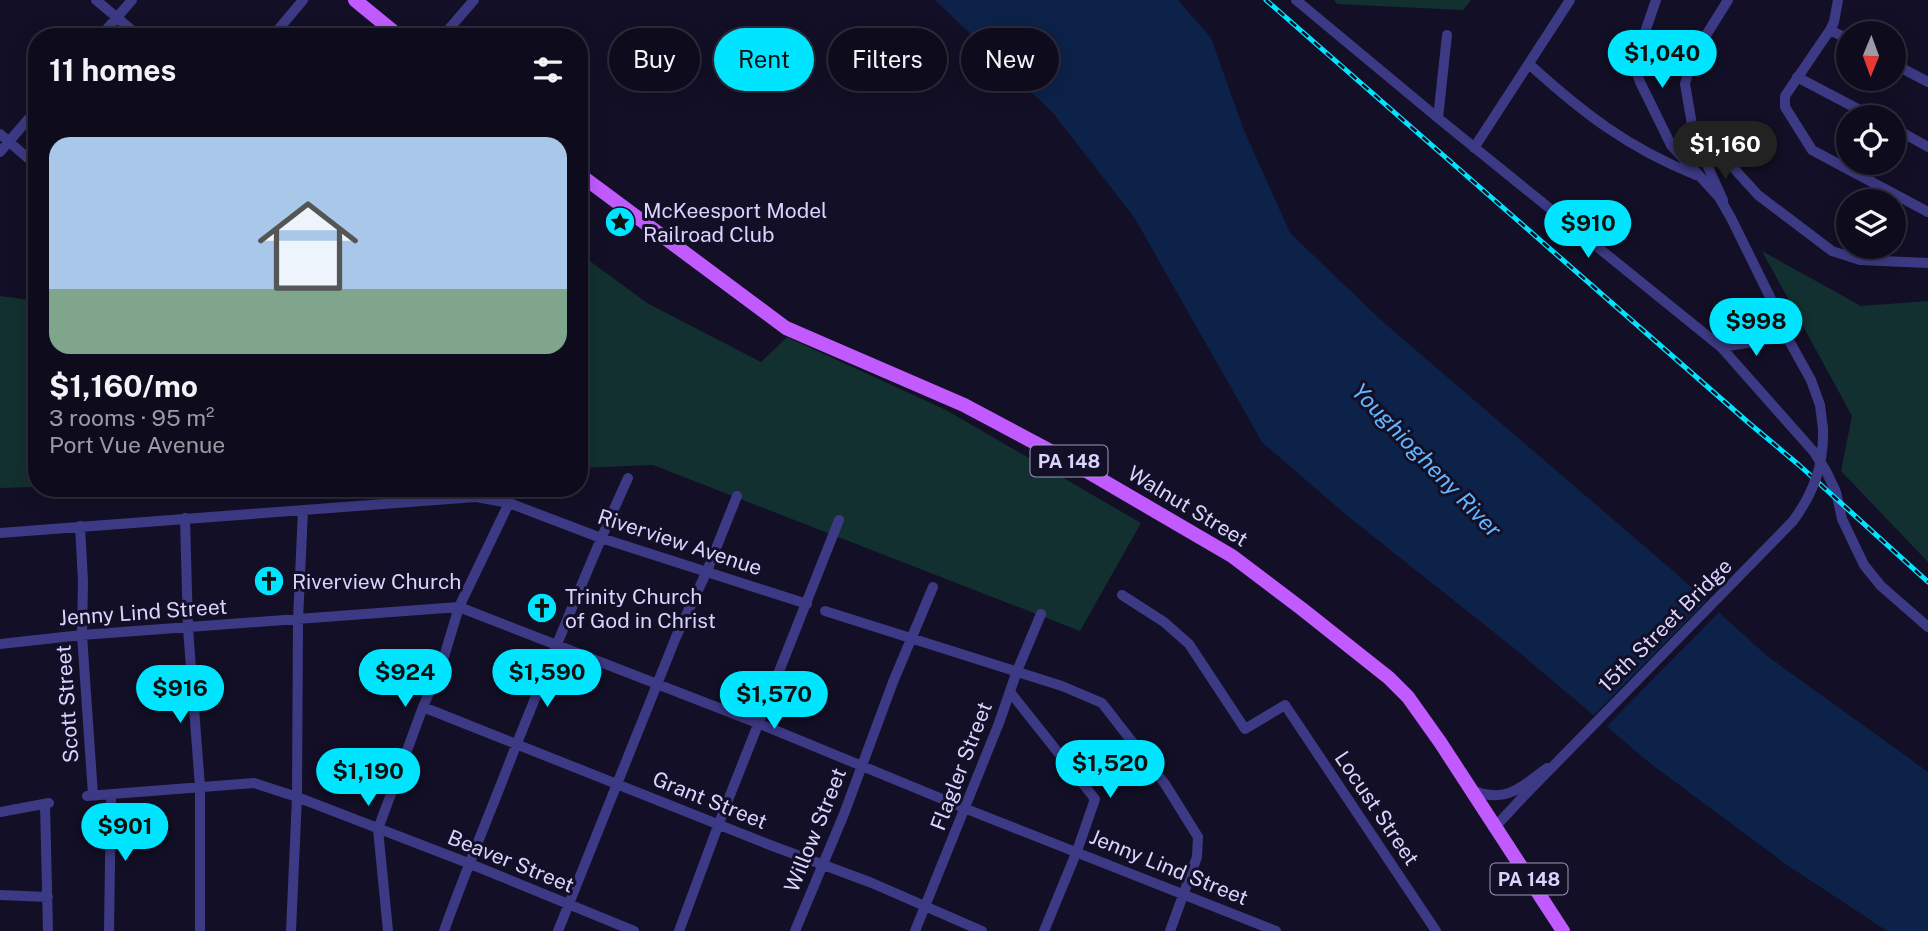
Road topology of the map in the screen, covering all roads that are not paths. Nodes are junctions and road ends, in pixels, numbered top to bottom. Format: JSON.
{"nodes":[{"id":1,"x":96,"y":0,"type":"edge"},
{"id":2,"x":132,"y":0,"type":"edge"},
{"id":3,"x":303,"y":0,"type":"edge"},
{"id":4,"x":355,"y":0,"type":"edge"},
{"id":5,"x":474,"y":0,"type":"edge"},
{"id":6,"x":1296,"y":0,"type":"edge"},
{"id":7,"x":1570,"y":0,"type":"edge"},
{"id":8,"x":1656,"y":0,"type":"edge"},
{"id":9,"x":1728,"y":0,"type":"edge"},
{"id":10,"x":1838,"y":0,"type":"edge"},
{"id":11,"x":118,"y":16,"type":"junction"},
{"id":12,"x":108,"y":28,"type":"edge"},
{"id":13,"x":131,"y":28,"type":"edge"},
{"id":14,"x":280,"y":28,"type":"edge"},
{"id":15,"x":389,"y":28,"type":"edge"},
{"id":16,"x":450,"y":28,"type":"edge"},
{"id":17,"x":1830,"y":30,"type":"junction"},
{"id":18,"x":1836,"y":33,"type":"edge"},
{"id":19,"x":1447,"y":35,"type":"dead end"},
{"id":20,"x":1529,"y":64,"type":"junction"},
{"id":21,"x":1906,"y":70,"type":"edge"},
{"id":22,"x":1797,"y":77,"type":"junction"},
{"id":23,"x":1928,"y":82,"type":"edge"},
{"id":24,"x":1850,"y":105,"type":"edge"},
{"id":25,"x":28,"y":118,"type":"edge"},
{"id":26,"x":1438,"y":118,"type":"junction"},
{"id":27,"x":1906,"y":135,"type":"edge"},
{"id":28,"x":1694,"y":136,"type":"junction"},
{"id":29,"x":4,"y":138,"type":"edge"},
{"id":30,"x":1928,"y":147,"type":"edge"},
{"id":31,"x":1474,"y":148,"type":"junction"},
{"id":32,"x":0,"y":152,"type":"edge"},
{"id":33,"x":28,"y":158,"type":"edge"},
{"id":34,"x":1699,"y":176,"type":"junction"},
{"id":35,"x":588,"y":181,"type":"edge"},
{"id":36,"x":1724,"y":206,"type":"junction"},
{"id":37,"x":1928,"y":212,"type":"edge"},
{"id":38,"x":1928,"y":263,"type":"edge"},
{"id":39,"x":1787,"y":337,"type":"junction"},
{"id":40,"x":1721,"y":347,"type":"junction"},
{"id":41,"x":628,"y":478,"type":"dead end"},
{"id":42,"x":737,"y":496,"type":"dead end"},
{"id":43,"x":509,"y":503,"type":"junction"},
{"id":44,"x":303,"y":510,"type":"junction"},
{"id":45,"x":185,"y":518,"type":"junction"},
{"id":46,"x":839,"y":520,"type":"dead end"},
{"id":47,"x":80,"y":526,"type":"junction"},
{"id":48,"x":0,"y":533,"type":"edge"},
{"id":49,"x":601,"y":538,"type":"junction"},
{"id":50,"x":707,"y":571,"type":"junction"},
{"id":51,"x":933,"y":587,"type":"dead end"},
{"id":52,"x":1122,"y":595,"type":"dead end"},
{"id":53,"x":807,"y":604,"type":"junction"},
{"id":54,"x":459,"y":607,"type":"junction"},
{"id":55,"x":825,"y":611,"type":"dead end"},
{"id":56,"x":1041,"y":614,"type":"dead end"},
{"id":57,"x":298,"y":620,"type":"junction"},
{"id":58,"x":1928,"y":627,"type":"edge"},
{"id":59,"x":188,"y":628,"type":"junction"},
{"id":60,"x":82,"y":635,"type":"junction"},
{"id":61,"x":912,"y":638,"type":"junction"},
{"id":62,"x":0,"y":643,"type":"edge"},
{"id":63,"x":557,"y":646,"type":"junction"},
{"id":64,"x":1017,"y":671,"type":"junction"},
{"id":65,"x":656,"y":684,"type":"junction"},
{"id":66,"x":1010,"y":692,"type":"junction"},
{"id":67,"x":423,"y":707,"type":"junction"},
{"id":68,"x":760,"y":724,"type":"junction"},
{"id":69,"x":517,"y":743,"type":"junction"},
{"id":70,"x":861,"y":765,"type":"junction"},
{"id":71,"x":617,"y":784,"type":"junction"},
{"id":72,"x":200,"y":787,"type":"junction"},
{"id":73,"x":1470,"y":790,"type":"junction"},
{"id":74,"x":90,"y":795,"type":"joint"},
{"id":75,"x":111,"y":795,"type":"junction"},
{"id":76,"x":1517,"y":796,"type":"junction"},
{"id":77,"x":297,"y":797,"type":"junction"},
{"id":78,"x":964,"y":808,"type":"junction"},
{"id":79,"x":0,"y":812,"type":"edge"},
{"id":80,"x":719,"y":823,"type":"junction"},
{"id":81,"x":1495,"y":827,"type":"junction"},
{"id":82,"x":378,"y":829,"type":"junction"},
{"id":83,"x":1077,"y":851,"type":"junction"},
{"id":84,"x":468,"y":863,"type":"junction"},
{"id":85,"x":822,"y":864,"type":"junction"},
{"id":86,"x":0,"y":895,"type":"edge"},
{"id":87,"x":1183,"y":895,"type":"junction"},
{"id":88,"x":48,"y":897,"type":"junction"},
{"id":89,"x":569,"y":906,"type":"junction"},
{"id":90,"x":925,"y":906,"type":"junction"},
{"id":91,"x":48,"y":931,"type":"edge"},
{"id":92,"x":109,"y":931,"type":"edge"},
{"id":93,"x":200,"y":931,"type":"edge"},
{"id":94,"x":291,"y":931,"type":"edge"},
{"id":95,"x":388,"y":931,"type":"edge"},
{"id":96,"x":444,"y":931,"type":"edge"},
{"id":97,"x":558,"y":931,"type":"edge"},
{"id":98,"x":634,"y":931,"type":"edge"},
{"id":99,"x":679,"y":931,"type":"edge"},
{"id":100,"x":794,"y":931,"type":"edge"},
{"id":101,"x":915,"y":931,"type":"edge"},
{"id":102,"x":982,"y":931,"type":"edge"},
{"id":103,"x":1044,"y":931,"type":"edge"},
{"id":104,"x":1170,"y":931,"type":"edge"},
{"id":105,"x":1276,"y":931,"type":"edge"},
{"id":106,"x":1436,"y":931,"type":"edge"},
{"id":107,"x":1563,"y":931,"type":"edge"}],
"edges":[{"from":1,"to":11,"type":"street"},
{"from":2,"to":11,"type":"street"},
{"from":3,"to":14,"type":"street"},
{"from":4,"to":15,"type":"main road"},
{"from":5,"to":16,"type":"street"},
{"from":6,"to":26,"type":"street"},
{"from":7,"to":20,"type":"street"},
{"from":8,"to":34,"type":"street"},
{"from":9,"to":28,"type":"street"},
{"from":10,"to":17,"type":"street"},
{"from":11,"to":12,"type":"street"},
{"from":11,"to":13,"type":"street"},
{"from":17,"to":18,"type":"street"},
{"from":17,"to":22,"type":"street"},
{"from":19,"to":26,"type":"street"},
{"from":20,"to":31,"type":"street"},
{"from":20,"to":34,"type":"street"},
{"from":21,"to":23,"type":"street"},
{"from":22,"to":24,"type":"street"},
{"from":22,"to":37,"type":"street"},
{"from":25,"to":29,"type":"street"},
{"from":26,"to":31,"type":"street"},
{"from":27,"to":30,"type":"street"},
{"from":28,"to":36,"type":"street"},
{"from":28,"to":38,"type":"street"},
{"from":29,"to":32,"type":"street"},
{"from":29,"to":33,"type":"street"},
{"from":31,"to":40,"type":"street"},
{"from":34,"to":36,"type":"street"},
{"from":35,"to":73,"type":"main road","name":"Walnut Street","number":"PA 148"},
{"from":36,"to":39,"type":"street","name":"15th Street Bridge"},
{"from":39,"to":40,"type":"street"},
{"from":39,"to":76,"type":"street","name":"15th Street Bridge","bridge":true},
{"from":40,"to":58,"type":"street"},
{"from":41,"to":49,"type":"street"},
{"from":42,"to":50,"type":"street"},
{"from":43,"to":44,"type":"street","name":"Riverview Avenue"},
{"from":43,"to":49,"type":"street","name":"Riverview Avenue"},
{"from":43,"to":54,"type":"street"},
{"from":44,"to":45,"type":"street","name":"Riverview Avenue"},
{"from":44,"to":57,"type":"street"},
{"from":45,"to":47,"type":"street","name":"Riverview Avenue"},
{"from":45,"to":59,"type":"street"},
{"from":46,"to":53,"type":"street"},
{"from":47,"to":48,"type":"street","name":"Riverview Avenue"},
{"from":47,"to":60,"type":"street","name":"Scott Street"},
{"from":49,"to":50,"type":"street","name":"Riverview Avenue"},
{"from":49,"to":63,"type":"street"},
{"from":50,"to":53,"type":"street","name":"Riverview Avenue"},
{"from":50,"to":65,"type":"street"},
{"from":51,"to":61,"type":"street","name":"Willow Street"},
{"from":52,"to":106,"type":"street","name":"Locust Street"},
{"from":53,"to":68,"type":"street"},
{"from":54,"to":57,"type":"street","name":"Jenny Lind Street"},
{"from":54,"to":63,"type":"street","name":"Jenny Lind Street"},
{"from":54,"to":67,"type":"street"},
{"from":55,"to":61,"type":"street"},
{"from":56,"to":64,"type":"street","name":"Flagler Street"},
{"from":57,"to":59,"type":"street","name":"Jenny Lind Street"},
{"from":57,"to":77,"type":"street"},
{"from":59,"to":60,"type":"street","name":"Jenny Lind Street"},
{"from":59,"to":72,"type":"street"},
{"from":60,"to":62,"type":"street","name":"Jenny Lind Street"},
{"from":60,"to":74,"type":"street","name":"Scott Street"},
{"from":61,"to":64,"type":"street"},
{"from":61,"to":70,"type":"street","name":"Willow Street"},
{"from":63,"to":65,"type":"street","name":"Jenny Lind Street"},
{"from":63,"to":69,"type":"street"},
{"from":64,"to":66,"type":"street","name":"Flagler Street"},
{"from":64,"to":87,"type":"street"},
{"from":65,"to":68,"type":"street","name":"Jenny Lind Street"},
{"from":65,"to":71,"type":"street"},
{"from":66,"to":78,"type":"street","name":"Flagler Street"},
{"from":66,"to":83,"type":"street"},
{"from":67,"to":69,"type":"street","name":"Grant Street"},
{"from":67,"to":82,"type":"street"},
{"from":68,"to":70,"type":"street","name":"Jenny Lind Street"},
{"from":68,"to":80,"type":"street"},
{"from":69,"to":71,"type":"street","name":"Grant Street"},
{"from":69,"to":84,"type":"street"},
{"from":70,"to":78,"type":"street","name":"Jenny Lind Street"},
{"from":70,"to":85,"type":"street","name":"Willow Street"},
{"from":71,"to":80,"type":"street","name":"Grant Street"},
{"from":71,"to":89,"type":"street"},
{"from":72,"to":75,"type":"street","name":"Beaver Street"},
{"from":72,"to":77,"type":"street","name":"Beaver Street"},
{"from":72,"to":93,"type":"street"},
{"from":73,"to":76,"type":"street"},
{"from":73,"to":81,"type":"main road","name":"Walnut Street","number":"PA 148"},
{"from":74,"to":75,"type":"street","name":"Beaver Street"},
{"from":75,"to":92,"type":"street"},
{"from":76,"to":81,"type":"street","name":"15th Street Bridge"},
{"from":77,"to":82,"type":"street","name":"Beaver Street"},
{"from":77,"to":94,"type":"street"},
{"from":78,"to":83,"type":"street","name":"Jenny Lind Street"},
{"from":78,"to":90,"type":"street","name":"Flagler Street"},
{"from":79,"to":88,"type":"street"},
{"from":80,"to":85,"type":"street","name":"Grant Street"},
{"from":80,"to":99,"type":"street"},
{"from":81,"to":107,"type":"main road","name":"Walnut Street","number":"PA 148"},
{"from":82,"to":84,"type":"street","name":"Beaver Street"},
{"from":82,"to":95,"type":"street"},
{"from":83,"to":87,"type":"street","name":"Jenny Lind Street"},
{"from":83,"to":103,"type":"street"},
{"from":84,"to":89,"type":"street","name":"Beaver Street"},
{"from":84,"to":96,"type":"street"},
{"from":85,"to":90,"type":"street","name":"Grant Street"},
{"from":85,"to":100,"type":"street","name":"Willow Street"},
{"from":86,"to":88,"type":"street"},
{"from":87,"to":104,"type":"street"},
{"from":87,"to":105,"type":"street","name":"Jenny Lind Street"},
{"from":88,"to":91,"type":"street"},
{"from":89,"to":97,"type":"street"},
{"from":89,"to":98,"type":"street","name":"Beaver Street"},
{"from":90,"to":101,"type":"street","name":"Flagler Street"},
{"from":90,"to":102,"type":"street","name":"Grant Street"}]}
